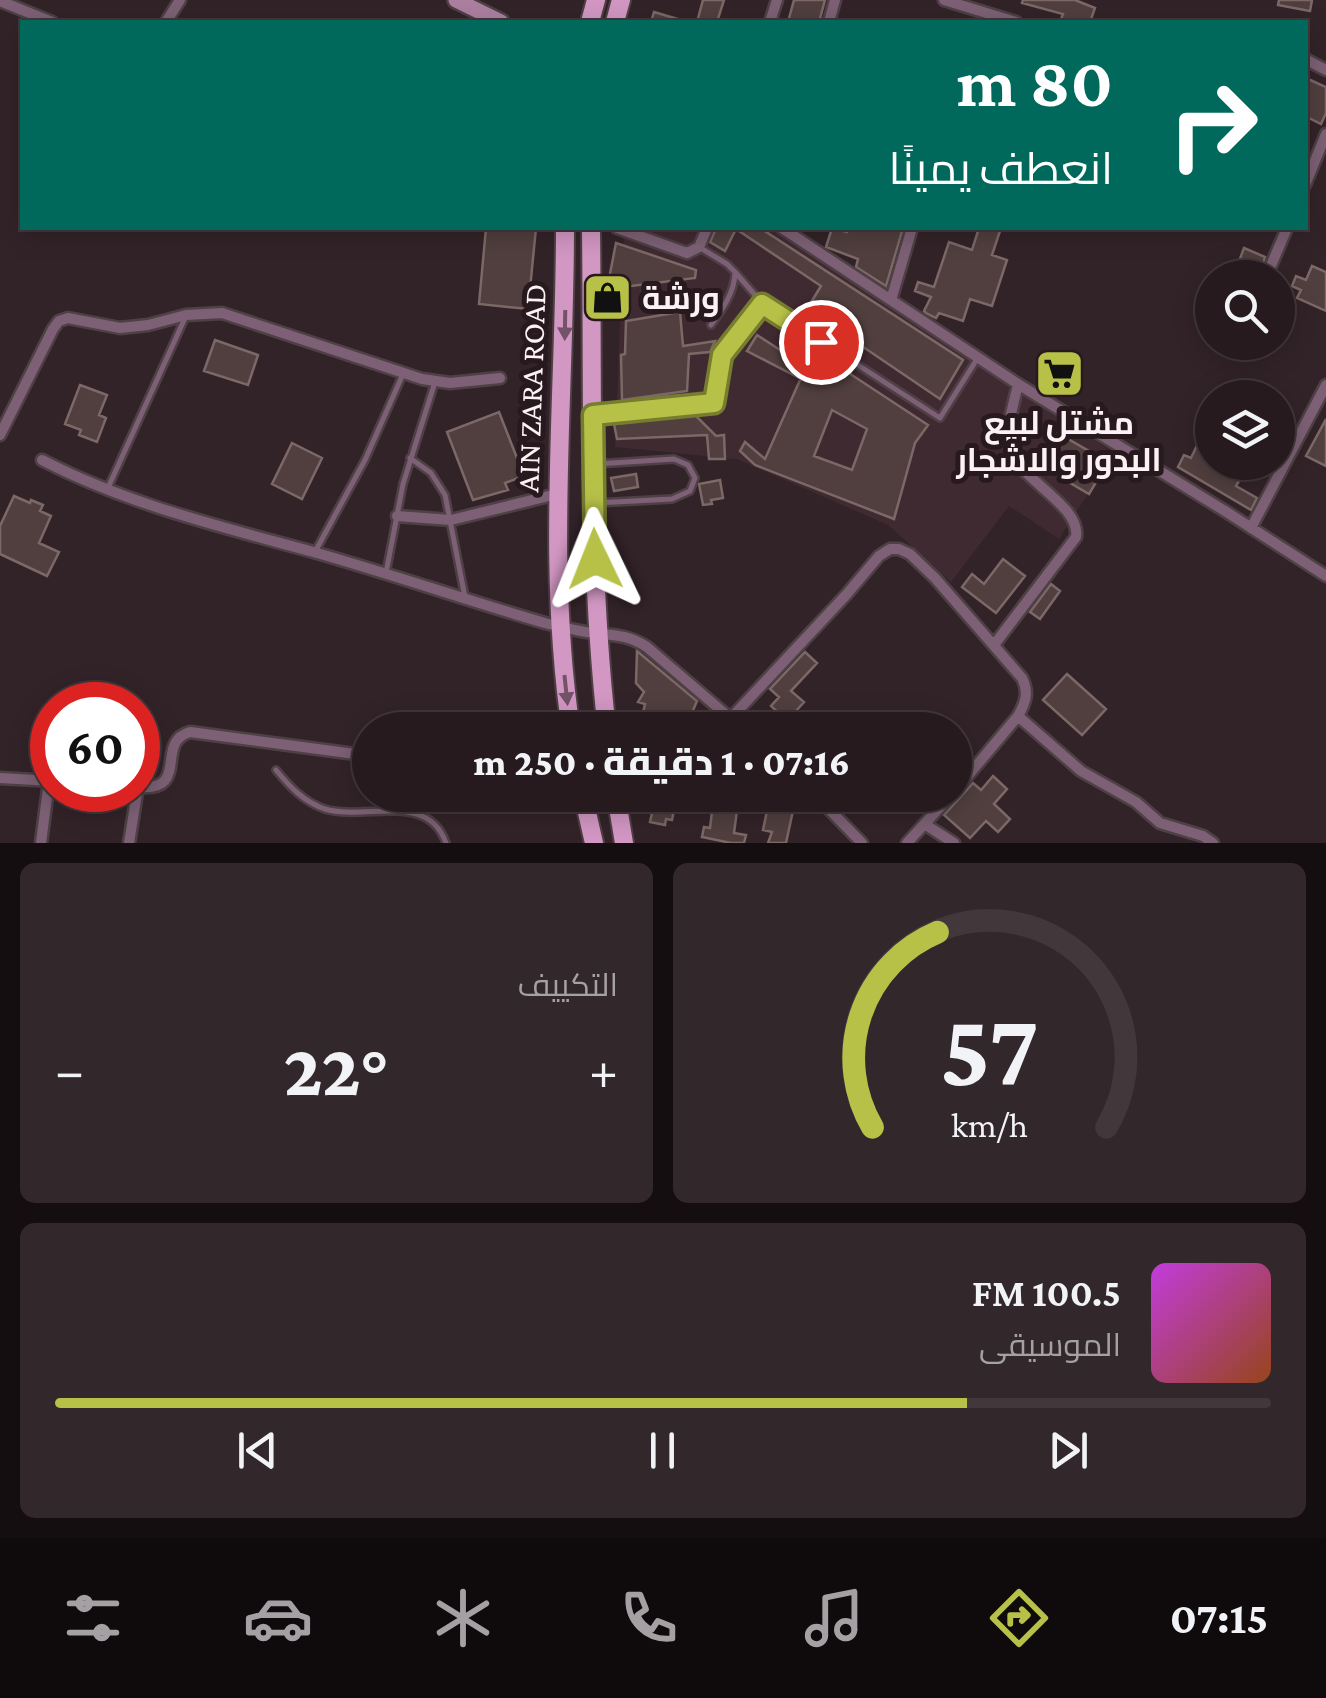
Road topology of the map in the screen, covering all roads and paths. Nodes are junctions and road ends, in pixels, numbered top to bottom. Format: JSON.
{"nodes":[{"id":1,"x":944,"y":0,"type":"edge"},
{"id":2,"x":0,"y":1,"type":"edge"},
{"id":3,"x":462,"y":1,"type":"edge"},
{"id":4,"x":961,"y":2,"type":"edge"},
{"id":5,"x":980,"y":17,"type":"edge"},
{"id":6,"x":47,"y":20,"type":"edge"},
{"id":7,"x":497,"y":20,"type":"edge"},
{"id":8,"x":1326,"y":134,"type":"edge"},
{"id":9,"x":1308,"y":177,"type":"edge"},
{"id":10,"x":565,"y":230,"type":"edge"},
{"id":11,"x":591,"y":230,"type":"edge"},
{"id":12,"x":622,"y":230,"type":"edge"},
{"id":13,"x":707,"y":230,"type":"edge"},
{"id":14,"x":785,"y":230,"type":"edge"},
{"id":15,"x":911,"y":230,"type":"edge"},
{"id":16,"x":1286,"y":230,"type":"edge"},
{"id":17,"x":699,"y":247,"type":"junction"},
{"id":18,"x":1273,"y":260,"type":"edge"},
{"id":19,"x":735,"y":272,"type":"junction"},
{"id":20,"x":891,"y":300,"type":"junction"},
{"id":21,"x":762,"y":304,"type":"junction"},
{"id":22,"x":186,"y":315,"type":"junction"},
{"id":23,"x":711,"y":325,"type":"dead end"},
{"id":24,"x":978,"y":358,"type":"junction"},
{"id":25,"x":403,"y":374,"type":"junction"},
{"id":26,"x":500,"y":378,"type":"dead end"},
{"id":27,"x":436,"y":382,"type":"junction"},
{"id":28,"x":1018,"y":384,"type":"junction"},
{"id":29,"x":1326,"y":384,"type":"edge"},
{"id":30,"x":593,"y":415,"type":"junction"},
{"id":31,"x":0,"y":435,"type":"edge"},
{"id":32,"x":410,"y":458,"type":"junction"},
{"id":33,"x":42,"y":460,"type":"dead end"},
{"id":34,"x":593,"y":464,"type":"junction"},
{"id":35,"x":106,"y":491,"type":"junction"},
{"id":36,"x":558,"y":494,"type":"junction"},
{"id":37,"x":593,"y":513,"type":"junction"},
{"id":38,"x":397,"y":516,"type":"junction"},
{"id":39,"x":451,"y":520,"type":"junction"},
{"id":40,"x":557,"y":522,"type":"junction"},
{"id":41,"x":1251,"y":528,"type":"junction"},
{"id":42,"x":315,"y":553,"type":"junction"},
{"id":43,"x":386,"y":574,"type":"junction"},
{"id":44,"x":1326,"y":575,"type":"edge"},
{"id":45,"x":465,"y":597,"type":"junction"},
{"id":46,"x":560,"y":627,"type":"junction"},
{"id":47,"x":599,"y":634,"type":"junction"},
{"id":48,"x":994,"y":645,"type":"junction"},
{"id":49,"x":569,"y":712,"type":"edge"},
{"id":50,"x":606,"y":712,"type":"edge"},
{"id":51,"x":723,"y":712,"type":"edge"},
{"id":52,"x":736,"y":712,"type":"edge"},
{"id":53,"x":1018,"y":716,"type":"junction"},
{"id":54,"x":352,"y":754,"type":"edge"},
{"id":55,"x":276,"y":770,"type":"dead end"},
{"id":56,"x":972,"y":770,"type":"edge"},
{"id":57,"x":0,"y":778,"type":"edge"},
{"id":58,"x":30,"y":780,"type":"edge"},
{"id":59,"x":160,"y":785,"type":"edge"},
{"id":60,"x":46,"y":812,"type":"edge"},
{"id":61,"x":134,"y":812,"type":"edge"},
{"id":62,"x":586,"y":812,"type":"edge"},
{"id":63,"x":619,"y":812,"type":"edge"},
{"id":64,"x":832,"y":812,"type":"edge"},
{"id":65,"x":937,"y":812,"type":"edge"},
{"id":66,"x":926,"y":825,"type":"junction"},
{"id":67,"x":41,"y":843,"type":"edge"},
{"id":68,"x":128,"y":843,"type":"edge"},
{"id":69,"x":446,"y":843,"type":"edge"},
{"id":70,"x":594,"y":843,"type":"edge"},
{"id":71,"x":624,"y":843,"type":"edge"},
{"id":72,"x":862,"y":843,"type":"edge"},
{"id":73,"x":907,"y":843,"type":"edge"},
{"id":74,"x":954,"y":843,"type":"edge"},
{"id":75,"x":1214,"y":843,"type":"edge"}],
"edges":[{"from":1,"to":4,"type":"street"},
{"from":2,"to":6,"type":"street"},
{"from":3,"to":7,"type":"main road"},
{"from":4,"to":5,"type":"street"},
{"from":8,"to":9,"type":"street"},
{"from":10,"to":36,"type":"main road","name":"AIN ZARA ROAD","one_way":true},
{"from":11,"to":30,"type":"main road","name":"AIN ZARA ROAD"},
{"from":12,"to":17,"type":"street"},
{"from":13,"to":17,"type":"street"},
{"from":14,"to":20,"type":"street"},
{"from":15,"to":20,"type":"street"},
{"from":16,"to":18,"type":"street"},
{"from":17,"to":19,"type":"lane"},
{"from":19,"to":21,"type":"lane"},
{"from":19,"to":23,"type":"lane"},
{"from":20,"to":24,"type":"street"},
{"from":21,"to":24,"type":"lane"},
{"from":21,"to":30,"type":"lane"},
{"from":22,"to":25,"type":"street"},
{"from":22,"to":31,"type":"street"},
{"from":22,"to":35,"type":"lane"},
{"from":24,"to":28,"type":"street"},
{"from":25,"to":27,"type":"street"},
{"from":25,"to":42,"type":"lane"},
{"from":26,"to":27,"type":"street"},
{"from":27,"to":32,"type":"lane"},
{"from":28,"to":41,"type":"street"},
{"from":28,"to":48,"type":"street"},
{"from":29,"to":41,"type":"street"},
{"from":30,"to":34,"type":"main road","name":"AIN ZARA ROAD"},
{"from":32,"to":38,"type":"lane"},
{"from":32,"to":39,"type":"lane"},
{"from":33,"to":35,"type":"street"},
{"from":34,"to":37,"type":"main road","name":"AIN ZARA ROAD"},
{"from":34,"to":37,"type":"lane"},
{"from":35,"to":42,"type":"street"},
{"from":36,"to":39,"type":"street"},
{"from":36,"to":40,"type":"main road","name":"AIN ZARA ROAD"},
{"from":37,"to":40,"type":"main road"},
{"from":37,"to":47,"type":"main road","name":"AIN ZARA ROAD"},
{"from":38,"to":39,"type":"street"},
{"from":38,"to":43,"type":"lane"},
{"from":39,"to":45,"type":"lane"},
{"from":40,"to":46,"type":"main road","name":"AIN ZARA ROAD"},
{"from":41,"to":44,"type":"street"},
{"from":42,"to":43,"type":"street"},
{"from":43,"to":45,"type":"street"},
{"from":45,"to":46,"type":"street"},
{"from":46,"to":47,"type":"street"},
{"from":46,"to":49,"type":"main road","name":"AIN ZARA ROAD","one_way":true},
{"from":47,"to":50,"type":"main road","name":"AIN ZARA ROAD"},
{"from":47,"to":51,"type":"street"},
{"from":48,"to":52,"type":"street"},
{"from":48,"to":53,"type":"street"},
{"from":53,"to":56,"type":"street"},
{"from":53,"to":75,"type":"street"},
{"from":54,"to":59,"type":"street"},
{"from":55,"to":69,"type":"lane"},
{"from":57,"to":58,"type":"street"},
{"from":60,"to":67,"type":"street"},
{"from":61,"to":68,"type":"street"},
{"from":62,"to":70,"type":"main road"},
{"from":63,"to":71,"type":"main road"},
{"from":64,"to":72,"type":"street"},
{"from":65,"to":66,"type":"street"},
{"from":66,"to":73,"type":"street"},
{"from":66,"to":74,"type":"street"}]}
